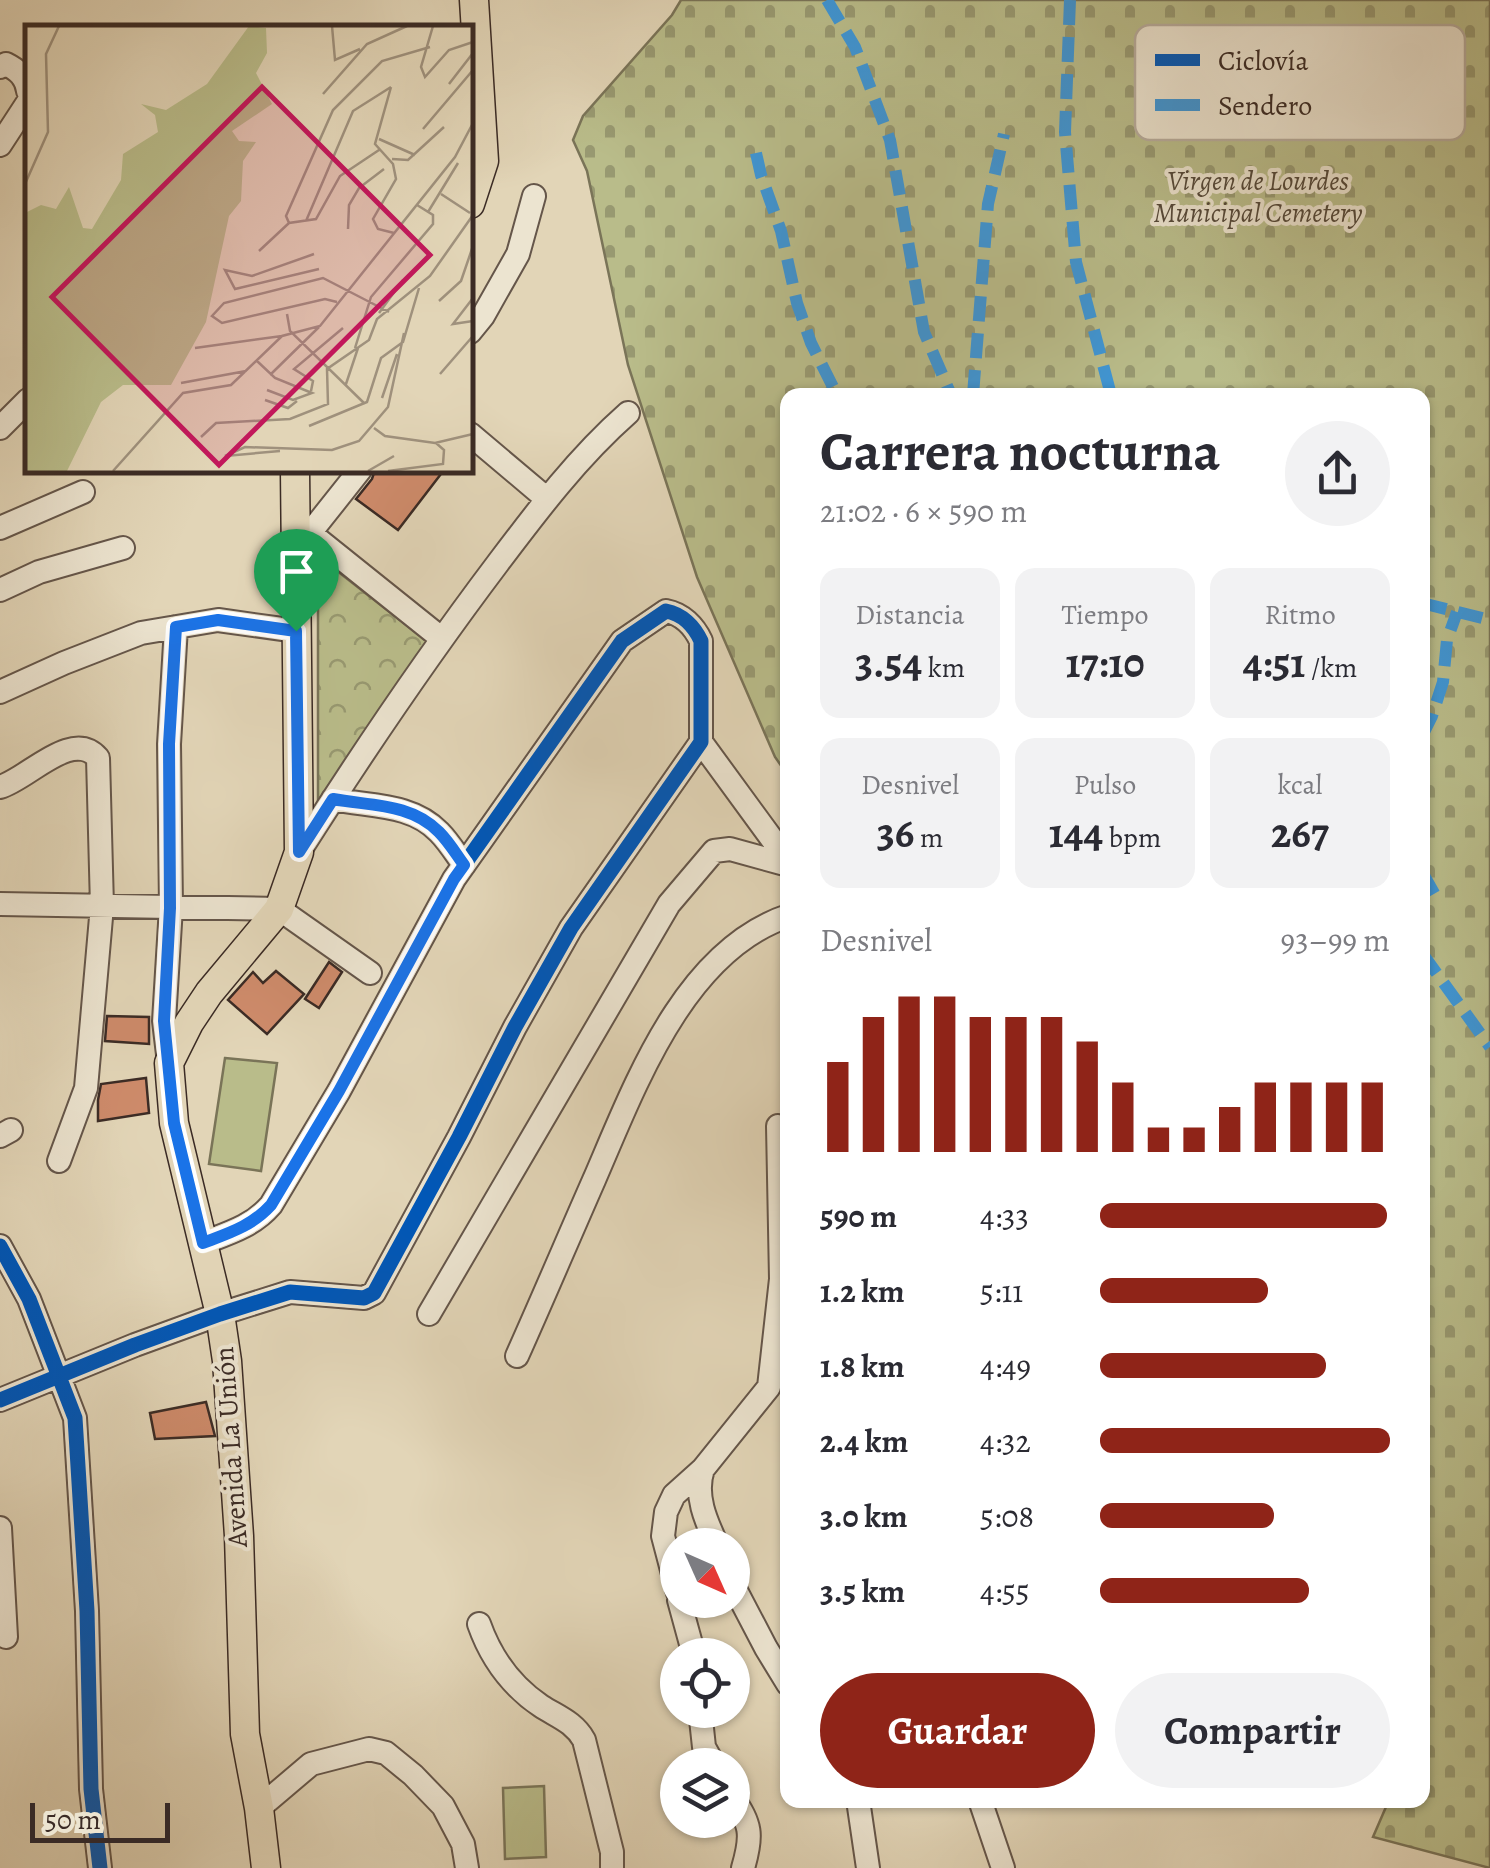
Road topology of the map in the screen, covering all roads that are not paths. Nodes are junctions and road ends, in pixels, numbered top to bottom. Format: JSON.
{"nodes":[{"id":1,"x":474,"y":0,"type":"edge"},
{"id":2,"x":0,"y":67,"type":"edge"},
{"id":3,"x":25,"y":83,"type":"edge"},
{"id":4,"x":25,"y":107,"type":"edge"},
{"id":5,"x":0,"y":145,"type":"edge"},
{"id":6,"x":534,"y":196,"type":"dead end"},
{"id":7,"x":472,"y":198,"type":"edge"},
{"id":8,"x":472,"y":330,"type":"edge"},
{"id":9,"x":25,"y":403,"type":"edge"},
{"id":10,"x":628,"y":413,"type":"dead end"},
{"id":11,"x":0,"y":428,"type":"edge"},
{"id":12,"x":472,"y":436,"type":"edge"},
{"id":13,"x":295,"y":472,"type":"edge"},
{"id":14,"x":358,"y":472,"type":"edge"},
{"id":15,"x":83,"y":492,"type":"dead end"},
{"id":16,"x":547,"y":499,"type":"junction"},
{"id":17,"x":0,"y":528,"type":"edge"},
{"id":18,"x":303,"y":538,"type":"junction"},
{"id":19,"x":123,"y":548,"type":"dead end"},
{"id":20,"x":0,"y":590,"type":"edge"},
{"id":21,"x":176,"y":627,"type":"junction"},
{"id":22,"x":296,"y":631,"type":"junction"},
{"id":23,"x":441,"y":638,"type":"junction"},
{"id":24,"x":0,"y":692,"type":"edge"},
{"id":25,"x":701,"y":742,"type":"junction"},
{"id":26,"x":0,"y":787,"type":"edge"},
{"id":27,"x":333,"y":799,"type":"junction"},
{"id":28,"x":299,"y":852,"type":"junction"},
{"id":29,"x":780,"y":852,"type":"edge"},
{"id":30,"x":780,"y":861,"type":"edge"},
{"id":31,"x":464,"y":865,"type":"junction"},
{"id":32,"x":0,"y":904,"type":"edge"},
{"id":33,"x":102,"y":906,"type":"junction"},
{"id":34,"x":170,"y":908,"type":"junction"},
{"id":35,"x":278,"y":909,"type":"junction"},
{"id":36,"x":780,"y":918,"type":"edge"},
{"id":37,"x":370,"y":973,"type":"dead end"},
{"id":38,"x":169,"y":1063,"type":"junction"},
{"id":39,"x":778,"y":1126,"type":"dead end"},
{"id":40,"x":59,"y":1161,"type":"dead end"},
{"id":41,"x":780,"y":1228,"type":"edge"},
{"id":42,"x":203,"y":1243,"type":"junction"},
{"id":43,"x":0,"y":1246,"type":"edge"},
{"id":44,"x":220,"y":1314,"type":"junction"},
{"id":45,"x":429,"y":1314,"type":"dead end"},
{"id":46,"x":780,"y":1316,"type":"edge"},
{"id":47,"x":517,"y":1356,"type":"dead end"},
{"id":48,"x":60,"y":1377,"type":"junction"},
{"id":49,"x":778,"y":1389,"type":"edge"},
{"id":50,"x":0,"y":1400,"type":"edge"},
{"id":51,"x":703,"y":1469,"type":"junction"},
{"id":52,"x":0,"y":1528,"type":"edge"},
{"id":53,"x":664,"y":1528,"type":"edge"},
{"id":54,"x":711,"y":1528,"type":"edge"},
{"id":55,"x":750,"y":1617,"type":"edge"},
{"id":56,"x":478,"y":1624,"type":"dead end"},
{"id":57,"x":6,"y":1637,"type":"dead end"},
{"id":58,"x":780,"y":1671,"type":"edge"},
{"id":59,"x":258,"y":1808,"type":"junction"},
{"id":60,"x":859,"y":1808,"type":"edge"},
{"id":61,"x":983,"y":1808,"type":"edge"},
{"id":62,"x":749,"y":1838,"type":"edge"},
{"id":63,"x":100,"y":1868,"type":"edge"},
{"id":64,"x":266,"y":1868,"type":"edge"},
{"id":65,"x":467,"y":1868,"type":"edge"},
{"id":66,"x":612,"y":1868,"type":"edge"},
{"id":67,"x":743,"y":1868,"type":"edge"},
{"id":68,"x":868,"y":1868,"type":"edge"},
{"id":69,"x":1004,"y":1868,"type":"edge"}],
"edges":[{"from":1,"to":7,"type":"main road"},
{"from":2,"to":3,"type":"street"},
{"from":4,"to":5,"type":"street"},
{"from":6,"to":8,"type":"street"},
{"from":9,"to":11,"type":"street"},
{"from":10,"to":16,"type":"street"},
{"from":12,"to":16,"type":"street"},
{"from":13,"to":18,"type":"main road"},
{"from":14,"to":18,"type":"street"},
{"from":15,"to":17,"type":"street"},
{"from":16,"to":23,"type":"street"},
{"from":18,"to":22,"type":"main road"},
{"from":18,"to":23,"type":"street"},
{"from":19,"to":20,"type":"street"},
{"from":21,"to":22,"type":"street"},
{"from":21,"to":24,"type":"street"},
{"from":21,"to":34,"type":"street"},
{"from":22,"to":28,"type":"main road"},
{"from":23,"to":27,"type":"street"},
{"from":25,"to":29,"type":"street"},
{"from":25,"to":31,"type":"street"},
{"from":25,"to":44,"type":"street"},
{"from":26,"to":33,"type":"street"},
{"from":27,"to":28,"type":"street"},
{"from":27,"to":31,"type":"street"},
{"from":28,"to":35,"type":"main road"},
{"from":30,"to":45,"type":"street"},
{"from":31,"to":42,"type":"street"},
{"from":32,"to":33,"type":"street"},
{"from":33,"to":34,"type":"street"},
{"from":33,"to":40,"type":"street"},
{"from":34,"to":35,"type":"street"},
{"from":34,"to":38,"type":"street"},
{"from":35,"to":37,"type":"street"},
{"from":35,"to":38,"type":"main road"},
{"from":36,"to":47,"type":"street"},
{"from":38,"to":42,"type":"main road","name":"Avenida La Unión"},
{"from":39,"to":41,"type":"street"},
{"from":42,"to":44,"type":"main road","name":"Avenida La Unión"},
{"from":43,"to":48,"type":"street"},
{"from":44,"to":48,"type":"street"},
{"from":44,"to":59,"type":"main road","name":"Avenida La Unión"},
{"from":46,"to":49,"type":"street"},
{"from":48,"to":50,"type":"street"},
{"from":48,"to":63,"type":"street"},
{"from":49,"to":51,"type":"street"},
{"from":51,"to":53,"type":"street"},
{"from":51,"to":54,"type":"street"},
{"from":52,"to":57,"type":"street"},
{"from":55,"to":58,"type":"street"},
{"from":56,"to":66,"type":"street"},
{"from":59,"to":64,"type":"main road","name":"Avenida La Unión"},
{"from":59,"to":65,"type":"street"},
{"from":60,"to":68,"type":"street"},
{"from":61,"to":69,"type":"street"},
{"from":62,"to":67,"type":"street"}]}
